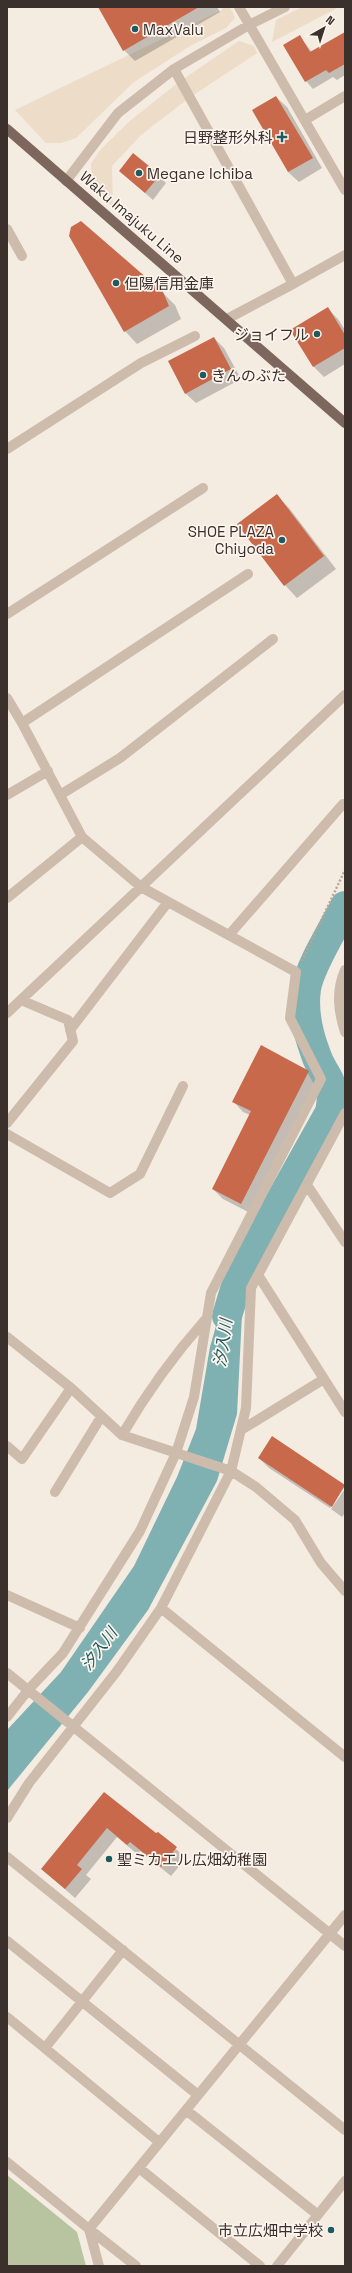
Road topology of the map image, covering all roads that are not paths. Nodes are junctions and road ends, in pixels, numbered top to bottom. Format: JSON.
{"nodes":[{"id":1,"x":240,"y":7,"type":"edge"},
{"id":2,"x":285,"y":7,"type":"edge"},
{"id":3,"x":249,"y":25,"type":"junction"},
{"id":4,"x":174,"y":69,"type":"junction"},
{"id":5,"x":345,"y":96,"type":"edge"},
{"id":6,"x":305,"y":120,"type":"junction"},
{"id":7,"x":7,"y":129,"type":"edge"},
{"id":8,"x":66,"y":180,"type":"junction"},
{"id":9,"x":345,"y":190,"type":"edge"},
{"id":10,"x":7,"y":229,"type":"edge"},
{"id":11,"x":345,"y":255,"type":"edge"},
{"id":12,"x":22,"y":256,"type":"dead end"},
{"id":13,"x":293,"y":284,"type":"junction"},
{"id":14,"x":227,"y":319,"type":"junction"},
{"id":15,"x":195,"y":336,"type":"dead end"},
{"id":16,"x":345,"y":423,"type":"edge"},
{"id":17,"x":7,"y":448,"type":"edge"},
{"id":18,"x":203,"y":488,"type":"dead end"},
{"id":19,"x":248,"y":574,"type":"dead end"},
{"id":20,"x":7,"y":614,"type":"edge"},
{"id":21,"x":274,"y":640,"type":"dead end"},
{"id":22,"x":345,"y":695,"type":"edge"},
{"id":23,"x":7,"y":698,"type":"edge"},
{"id":24,"x":22,"y":723,"type":"junction"},
{"id":25,"x":48,"y":771,"type":"junction"},
{"id":26,"x":7,"y":795,"type":"edge"},
{"id":27,"x":60,"y":795,"type":"junction"},
{"id":28,"x":343,"y":804,"type":"dead end"},
{"id":29,"x":82,"y":837,"type":"junction"},
{"id":30,"x":141,"y":887,"type":"junction"},
{"id":31,"x":7,"y":898,"type":"edge"},
{"id":32,"x":168,"y":902,"type":"junction"},
{"id":33,"x":230,"y":935,"type":"junction"},
{"id":34,"x":345,"y":970,"type":"edge"},
{"id":35,"x":21,"y":1000,"type":"junction"},
{"id":36,"x":7,"y":1013,"type":"edge"},
{"id":37,"x":70,"y":1030,"type":"junction"},
{"id":38,"x":345,"y":1032,"type":"edge"},
{"id":39,"x":183,"y":1086,"type":"dead end"},
{"id":40,"x":345,"y":1113,"type":"edge"},
{"id":41,"x":7,"y":1122,"type":"edge"},
{"id":42,"x":7,"y":1134,"type":"edge"},
{"id":43,"x":307,"y":1185,"type":"junction"},
{"id":44,"x":345,"y":1242,"type":"edge"},
{"id":45,"x":258,"y":1275,"type":"junction"},
{"id":46,"x":205,"y":1320,"type":"junction"},
{"id":47,"x":7,"y":1337,"type":"edge"},
{"id":48,"x":324,"y":1379,"type":"junction"},
{"id":49,"x":71,"y":1388,"type":"junction"},
{"id":50,"x":345,"y":1412,"type":"edge"},
{"id":51,"x":101,"y":1417,"type":"junction"},
{"id":52,"x":241,"y":1430,"type":"junction"},
{"id":53,"x":122,"y":1435,"type":"junction"},
{"id":54,"x":7,"y":1446,"type":"edge"},
{"id":55,"x":176,"y":1453,"type":"junction"},
{"id":56,"x":231,"y":1471,"type":"junction"},
{"id":57,"x":55,"y":1492,"type":"dead end"},
{"id":58,"x":345,"y":1591,"type":"edge"},
{"id":59,"x":7,"y":1595,"type":"edge"},
{"id":60,"x":161,"y":1608,"type":"junction"},
{"id":61,"x":80,"y":1628,"type":"junction"},
{"id":62,"x":7,"y":1672,"type":"edge"},
{"id":63,"x":28,"y":1689,"type":"junction"},
{"id":64,"x":7,"y":1717,"type":"edge"},
{"id":65,"x":73,"y":1726,"type":"junction"},
{"id":66,"x":345,"y":1757,"type":"edge"},
{"id":67,"x":7,"y":1818,"type":"edge"},
{"id":68,"x":7,"y":1857,"type":"edge"},
{"id":69,"x":345,"y":1915,"type":"edge"},
{"id":70,"x":330,"y":1934,"type":"junction"},
{"id":71,"x":7,"y":1941,"type":"edge"},
{"id":72,"x":345,"y":1946,"type":"edge"},
{"id":73,"x":123,"y":1950,"type":"junction"},
{"id":74,"x":82,"y":2002,"type":"junction"},
{"id":75,"x":7,"y":2017,"type":"edge"},
{"id":76,"x":240,"y":2044,"type":"junction"},
{"id":77,"x":45,"y":2048,"type":"junction"},
{"id":78,"x":198,"y":2095,"type":"junction"},
{"id":79,"x":186,"y":2110,"type":"junction"},
{"id":80,"x":345,"y":2130,"type":"edge"},
{"id":81,"x":160,"y":2142,"type":"junction"},
{"id":82,"x":7,"y":2162,"type":"edge"},
{"id":83,"x":139,"y":2168,"type":"junction"},
{"id":84,"x":345,"y":2181,"type":"edge"},
{"id":85,"x":318,"y":2215,"type":"junction"},
{"id":86,"x":89,"y":2229,"type":"junction"},
{"id":87,"x":99,"y":2266,"type":"edge"},
{"id":88,"x":136,"y":2266,"type":"edge"},
{"id":89,"x":260,"y":2266,"type":"edge"},
{"id":90,"x":276,"y":2266,"type":"edge"}],
"edges":[{"from":1,"to":3,"type":"street"},
{"from":2,"to":3,"type":"street"},
{"from":3,"to":4,"type":"street"},
{"from":3,"to":6,"type":"street"},
{"from":4,"to":8,"type":"street"},
{"from":4,"to":13,"type":"street"},
{"from":5,"to":6,"type":"street"},
{"from":6,"to":9,"type":"street"},
{"from":7,"to":8,"type":"main road","name":"Waku Imajuku Line"},
{"from":8,"to":14,"type":"main road","name":"Waku Imajuku Line"},
{"from":10,"to":12,"type":"street"},
{"from":11,"to":13,"type":"street"},
{"from":13,"to":14,"type":"street"},
{"from":14,"to":16,"type":"main road","name":"Waku Imajuku Line"},
{"from":15,"to":17,"type":"street"},
{"from":18,"to":20,"type":"street"},
{"from":19,"to":24,"type":"street"},
{"from":21,"to":27,"type":"street"},
{"from":22,"to":30,"type":"street"},
{"from":23,"to":24,"type":"street"},
{"from":24,"to":25,"type":"street"},
{"from":25,"to":26,"type":"street"},
{"from":25,"to":27,"type":"street"},
{"from":27,"to":29,"type":"street"},
{"from":28,"to":33,"type":"street"},
{"from":29,"to":30,"type":"street"},
{"from":29,"to":31,"type":"street"},
{"from":30,"to":32,"type":"street"},
{"from":30,"to":35,"type":"street"},
{"from":32,"to":33,"type":"street"},
{"from":32,"to":37,"type":"street"},
{"from":33,"to":46,"type":"street"},
{"from":34,"to":38,"type":"street"},
{"from":35,"to":36,"type":"street"},
{"from":35,"to":37,"type":"street"},
{"from":37,"to":41,"type":"street"},
{"from":39,"to":42,"type":"street"},
{"from":40,"to":43,"type":"street"},
{"from":43,"to":44,"type":"street"},
{"from":43,"to":45,"type":"street"},
{"from":45,"to":48,"type":"street"},
{"from":45,"to":52,"type":"street"},
{"from":46,"to":53,"type":"street"},
{"from":46,"to":55,"type":"street"},
{"from":47,"to":49,"type":"street"},
{"from":48,"to":50,"type":"street"},
{"from":48,"to":52,"type":"street"},
{"from":49,"to":51,"type":"street"},
{"from":49,"to":54,"type":"street"},
{"from":51,"to":53,"type":"street"},
{"from":51,"to":57,"type":"street"},
{"from":52,"to":56,"type":"street"},
{"from":53,"to":55,"type":"street"},
{"from":55,"to":56,"type":"street"},
{"from":55,"to":61,"type":"street"},
{"from":56,"to":58,"type":"street"},
{"from":56,"to":60,"type":"street"},
{"from":59,"to":61,"type":"street"},
{"from":60,"to":65,"type":"street"},
{"from":60,"to":66,"type":"street"},
{"from":61,"to":63,"type":"street"},
{"from":62,"to":63,"type":"street"},
{"from":63,"to":64,"type":"street"},
{"from":63,"to":65,"type":"street"},
{"from":65,"to":67,"type":"street"},
{"from":65,"to":70,"type":"street"},
{"from":68,"to":73,"type":"street"},
{"from":69,"to":70,"type":"street"},
{"from":70,"to":72,"type":"street"},
{"from":70,"to":76,"type":"street"},
{"from":71,"to":74,"type":"street"},
{"from":73,"to":74,"type":"street"},
{"from":73,"to":76,"type":"street"},
{"from":74,"to":77,"type":"street"},
{"from":74,"to":78,"type":"street"},
{"from":75,"to":77,"type":"street"},
{"from":76,"to":78,"type":"street"},
{"from":76,"to":80,"type":"street"},
{"from":77,"to":81,"type":"street"},
{"from":78,"to":79,"type":"street"},
{"from":79,"to":81,"type":"street"},
{"from":79,"to":85,"type":"street"},
{"from":81,"to":83,"type":"street"},
{"from":82,"to":86,"type":"street"},
{"from":83,"to":86,"type":"street"},
{"from":83,"to":89,"type":"street"},
{"from":84,"to":85,"type":"street"},
{"from":85,"to":90,"type":"street"},
{"from":86,"to":87,"type":"street"},
{"from":86,"to":88,"type":"street"}]}
